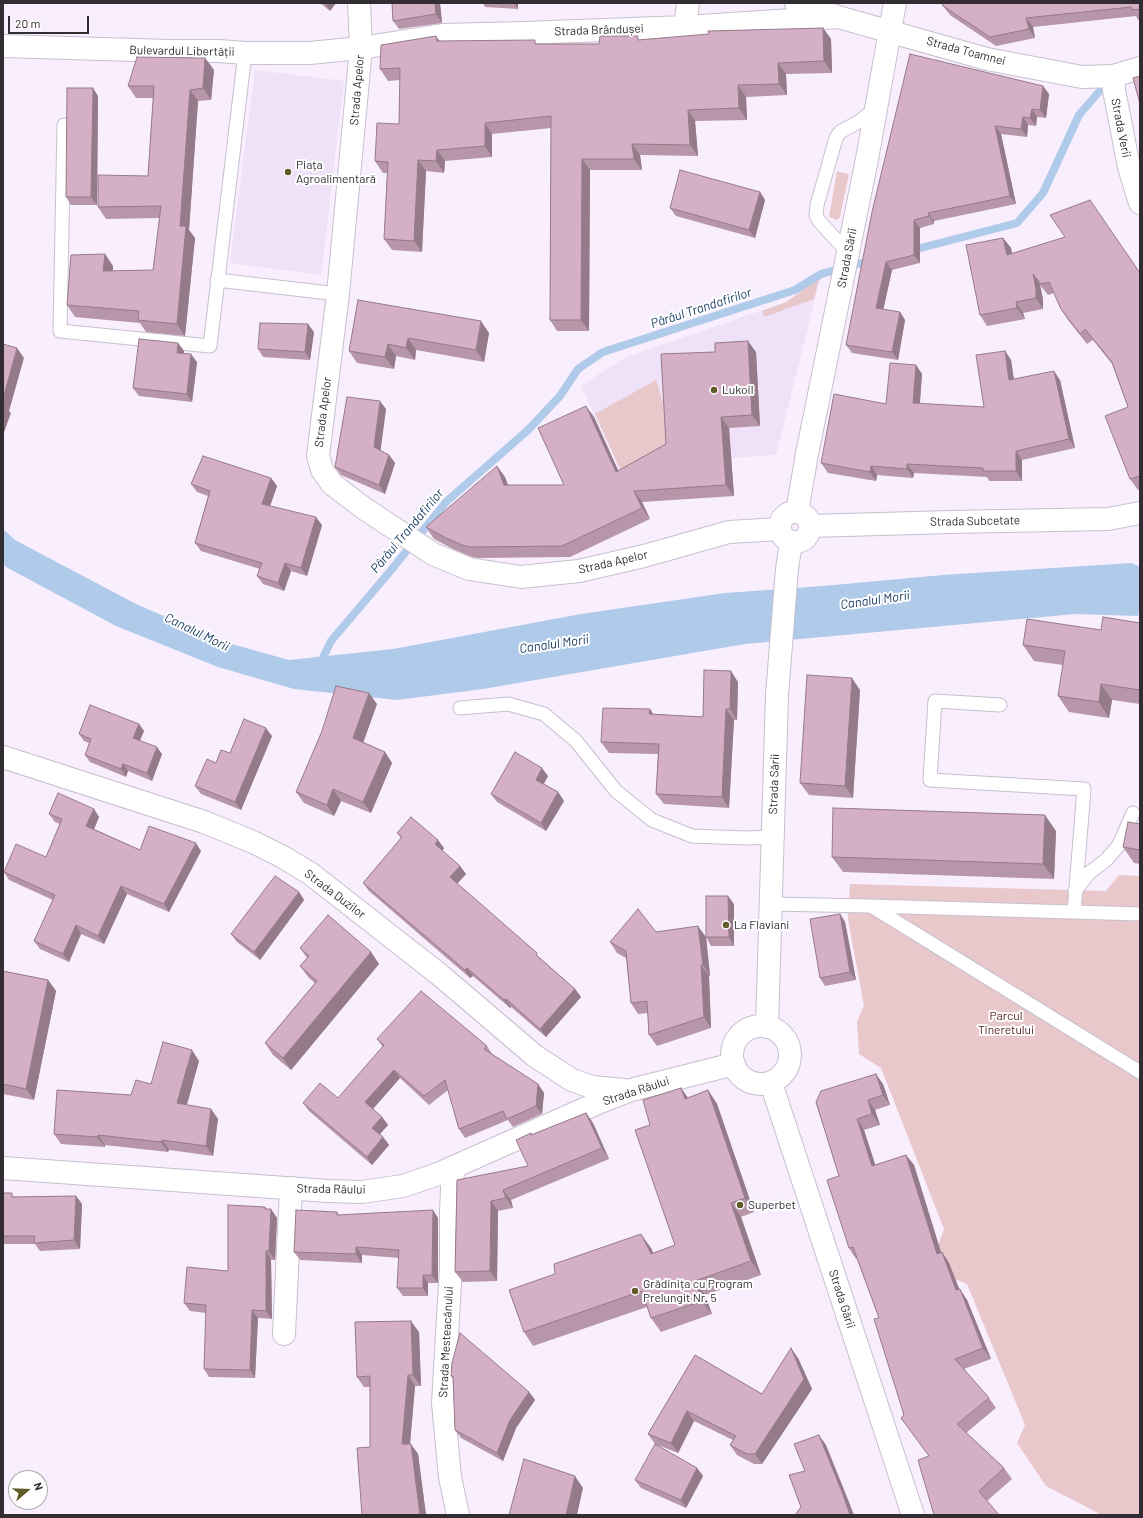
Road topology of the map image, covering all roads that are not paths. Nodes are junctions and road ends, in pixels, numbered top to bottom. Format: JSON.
{"nodes":[{"id":1,"x":359,"y":3,"type":"edge"},
{"id":2,"x":688,"y":3,"type":"edge"},
{"id":3,"x":796,"y":3,"type":"edge"},
{"id":4,"x":895,"y":3,"type":"edge"},
{"id":5,"x":838,"y":17,"type":"junction"},
{"id":6,"x":685,"y":27,"type":"junction"},
{"id":7,"x":891,"y":31,"type":"junction"},
{"id":8,"x":3,"y":46,"type":"edge"},
{"id":9,"x":361,"y":48,"type":"junction"},
{"id":10,"x":244,"y":53,"type":"junction"},
{"id":11,"x":1140,"y":68,"type":"edge"},
{"id":12,"x":1113,"y":76,"type":"junction"},
{"id":13,"x":877,"y":107,"type":"junction"},
{"id":14,"x":64,"y":125,"type":"dead end"},
{"id":15,"x":1140,"y":203,"type":"edge"},
{"id":16,"x":848,"y":254,"type":"junction"},
{"id":17,"x":217,"y":280,"type":"junction"},
{"id":18,"x":338,"y":294,"type":"junction"},
{"id":19,"x":1140,"y":513,"type":"edge"},
{"id":20,"x":804,"y":519,"type":"junction"},
{"id":21,"x":1108,"y":519,"type":"junction"},
{"id":22,"x":1140,"y":525,"type":"edge"},
{"id":23,"x":786,"y":535,"type":"junction"},
{"id":24,"x":1000,"y":705,"type":"dead end"},
{"id":25,"x":460,"y":708,"type":"dead end"},
{"id":26,"x":3,"y":757,"type":"edge"},
{"id":27,"x":1133,"y":812,"type":"dead end"},
{"id":28,"x":772,"y":837,"type":"junction"},
{"id":29,"x":1075,"y":891,"type":"junction"},
{"id":30,"x":770,"y":904,"type":"junction"},
{"id":31,"x":870,"y":906,"type":"junction"},
{"id":32,"x":1074,"y":912,"type":"junction"},
{"id":33,"x":1140,"y":914,"type":"edge"},
{"id":34,"x":767,"y":1026,"type":"junction"},
{"id":35,"x":734,"y":1064,"type":"junction"},
{"id":36,"x":1140,"y":1072,"type":"edge"},
{"id":37,"x":771,"y":1083,"type":"junction"},
{"id":38,"x":631,"y":1090,"type":"junction"},
{"id":39,"x":453,"y":1167,"type":"junction"},
{"id":40,"x":3,"y":1168,"type":"edge"},
{"id":41,"x":291,"y":1188,"type":"junction"},
{"id":42,"x":284,"y":1334,"type":"dead end"},
{"id":43,"x":458,"y":1515,"type":"edge"},
{"id":44,"x":912,"y":1515,"type":"edge"}],
"edges":[{"from":1,"to":9,"type":"street","name":"Strada Apelor"},
{"from":2,"to":6,"type":"street"},
{"from":3,"to":5,"type":"street","name":"Strada Toamnei"},
{"from":4,"to":7,"type":"street","name":"Strada Sării"},
{"from":5,"to":6,"type":"street","name":"Strada Brândușei"},
{"from":5,"to":7,"type":"street","name":"Strada Toamnei"},
{"from":6,"to":9,"type":"street","name":"Strada Brândușei"},
{"from":7,"to":12,"type":"street","name":"Strada Toamnei"},
{"from":7,"to":13,"type":"street","name":"Strada Sării"},
{"from":8,"to":10,"type":"street","name":"Bulevardul Libertății"},
{"from":9,"to":10,"type":"street","name":"Bulevardul Libertății"},
{"from":9,"to":18,"type":"street","name":"Strada Apelor"},
{"from":10,"to":17,"type":"lane"},
{"from":11,"to":12,"type":"street","name":"Strada Toamnei"},
{"from":12,"to":15,"type":"street","name":"Strada Verii"},
{"from":13,"to":16,"type":"street","name":"Strada Sării"},
{"from":13,"to":16,"type":"lane"},
{"from":14,"to":17,"type":"lane"},
{"from":16,"to":20,"type":"street","name":"Strada Sării"},
{"from":17,"to":18,"type":"lane"},
{"from":18,"to":23,"type":"street","name":"Strada Apelor"},
{"from":19,"to":21,"type":"street","name":"Strada Subcetate"},
{"from":20,"to":21,"type":"street","name":"Strada Subcetate"},
{"from":20,"to":23,"type":"street"},
{"from":21,"to":22,"type":"street"},
{"from":23,"to":28,"type":"street","name":"Strada Sării"},
{"from":24,"to":29,"type":"lane"},
{"from":25,"to":28,"type":"lane"},
{"from":26,"to":38,"type":"street","name":"Strada Duzilor"},
{"from":27,"to":29,"type":"lane"},
{"from":28,"to":30,"type":"street","name":"Strada Sării"},
{"from":29,"to":32,"type":"lane"},
{"from":30,"to":31,"type":"lane"},
{"from":30,"to":34,"type":"street","name":"Strada Sării"},
{"from":31,"to":32,"type":"lane"},
{"from":31,"to":36,"type":"lane"},
{"from":32,"to":33,"type":"lane"},
{"from":34,"to":35,"type":"street"},
{"from":34,"to":37,"type":"street"},
{"from":35,"to":37,"type":"street"},
{"from":35,"to":38,"type":"street","name":"Strada Râului"},
{"from":37,"to":44,"type":"street","name":"Strada Gării"},
{"from":38,"to":39,"type":"street","name":"Strada Râului"},
{"from":39,"to":41,"type":"street","name":"Strada Râului"},
{"from":39,"to":43,"type":"street","name":"Strada Mesteacănului"},
{"from":40,"to":41,"type":"street","name":"Strada Râului"},
{"from":41,"to":42,"type":"street"}]}
